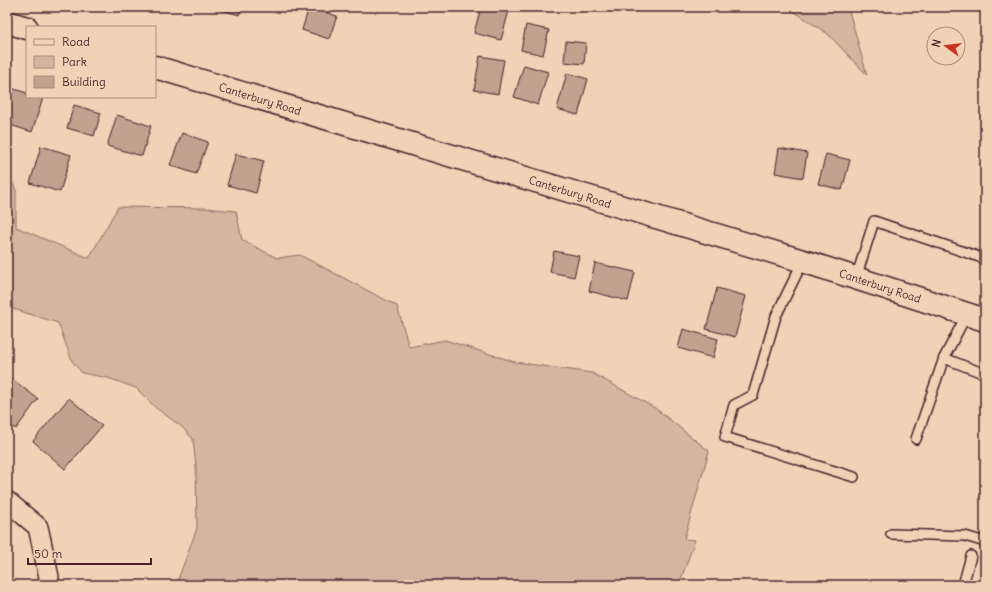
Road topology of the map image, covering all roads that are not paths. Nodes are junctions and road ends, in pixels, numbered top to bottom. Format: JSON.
{"nodes":[{"id":1,"x":7,"y":22,"type":"edge"},
{"id":2,"x":26,"y":28,"type":"edge"},
{"id":3,"x":156,"y":67,"type":"edge"},
{"id":4,"x":985,"y":259,"type":"edge"},
{"id":5,"x":803,"y":261,"type":"junction"},
{"id":6,"x":856,"y":278,"type":"junction"},
{"id":7,"x":976,"y":317,"type":"edge"},
{"id":8,"x":944,"y":358,"type":"junction"},
{"id":9,"x":985,"y":374,"type":"edge"},
{"id":10,"x":916,"y":439,"type":"dead end"},
{"id":11,"x":854,"y":477,"type":"dead end"},
{"id":12,"x":7,"y":501,"type":"edge"},
{"id":13,"x":891,"y":534,"type":"dead end"},
{"id":14,"x":985,"y":542,"type":"edge"},
{"id":15,"x":971,"y":556,"type":"dead end"},
{"id":16,"x":48,"y":585,"type":"edge"},
{"id":17,"x":963,"y":585,"type":"edge"}],
"edges":[{"from":1,"to":2,"type":"street"},
{"from":3,"to":5,"type":"street","name":"Canterbury Road"},
{"from":4,"to":6,"type":"lane"},
{"from":5,"to":6,"type":"street","name":"Canterbury Road"},
{"from":5,"to":11,"type":"lane"},
{"from":6,"to":7,"type":"street","name":"Canterbury Road"},
{"from":7,"to":8,"type":"lane"},
{"from":8,"to":9,"type":"lane"},
{"from":8,"to":10,"type":"lane"},
{"from":12,"to":16,"type":"street"},
{"from":13,"to":14,"type":"lane"},
{"from":15,"to":17,"type":"lane"}]}
